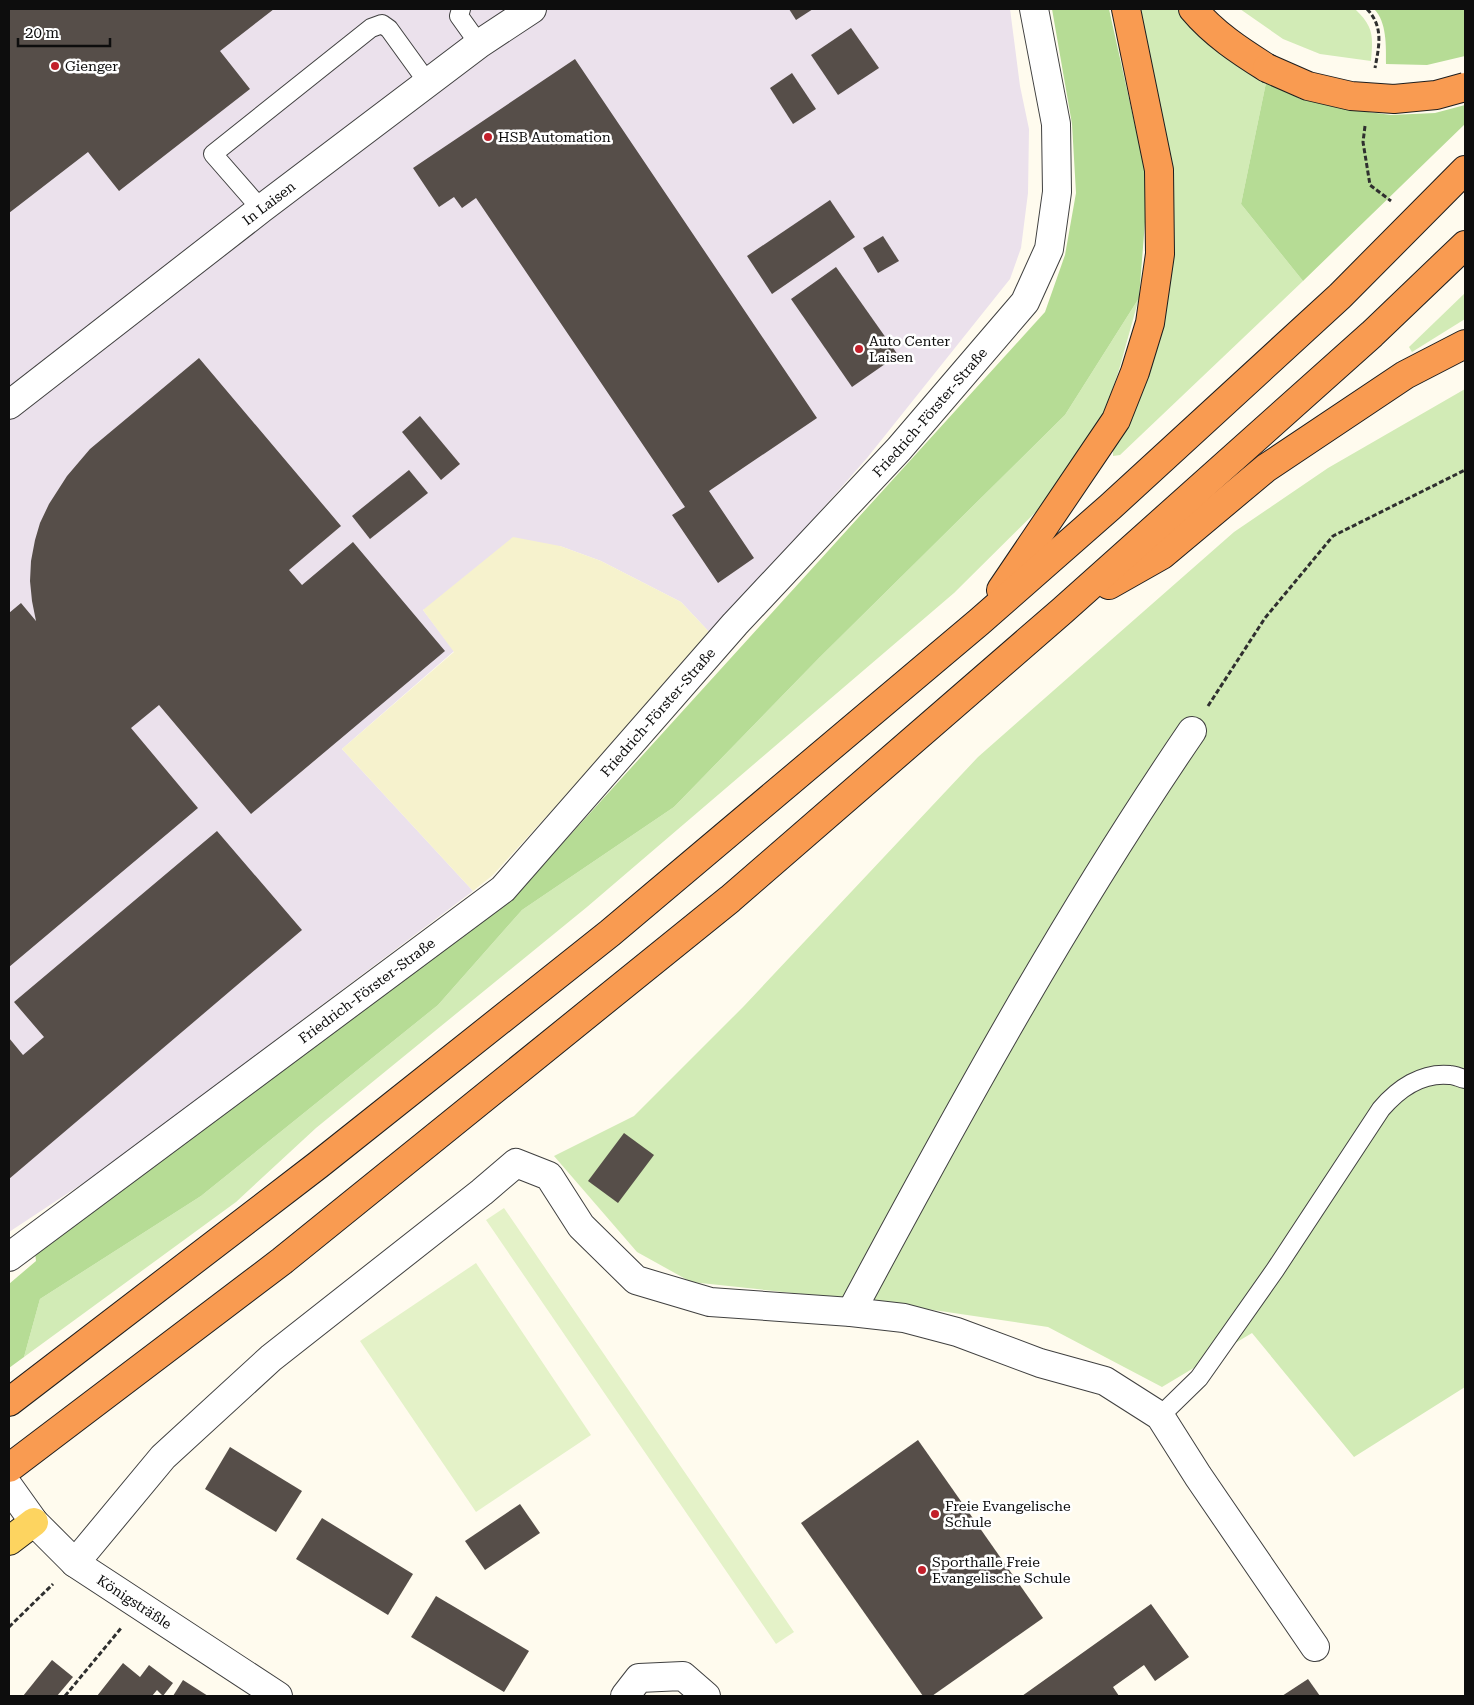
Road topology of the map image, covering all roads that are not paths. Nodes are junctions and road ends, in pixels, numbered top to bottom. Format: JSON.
{"nodes":[{"id":1,"x":461,"y":9,"type":"edge"},
{"id":2,"x":532,"y":9,"type":"edge"},
{"id":3,"x":1034,"y":9,"type":"edge"},
{"id":4,"x":1126,"y":9,"type":"edge"},
{"id":5,"x":1193,"y":9,"type":"edge"},
{"id":6,"x":480,"y":44,"type":"junction"},
{"id":7,"x":428,"y":83,"type":"junction"},
{"id":8,"x":1465,"y":87,"type":"edge"},
{"id":9,"x":1465,"y":170,"type":"edge"},
{"id":10,"x":260,"y":209,"type":"junction"},
{"id":11,"x":1465,"y":245,"type":"edge"},
{"id":12,"x":1465,"y":344,"type":"edge"},
{"id":13,"x":9,"y":405,"type":"edge"},
{"id":14,"x":1062,"y":611,"type":"junction"},
{"id":15,"x":979,"y":622,"type":"junction"},
{"id":16,"x":1192,"y":731,"type":"road end"},
{"id":17,"x":1465,"y":1079,"type":"edge"},
{"id":18,"x":9,"y":1257,"type":"edge"},
{"id":19,"x":851,"y":1312,"type":"junction"},
{"id":20,"x":9,"y":1402,"type":"edge"},
{"id":21,"x":1160,"y":1416,"type":"junction"},
{"id":22,"x":9,"y":1468,"type":"edge"},
{"id":23,"x":21,"y":1504,"type":"edge"},
{"id":24,"x":9,"y":1541,"type":"edge"},
{"id":25,"x":75,"y":1563,"type":"junction"},
{"id":26,"x":1315,"y":1646,"type":"dead end"},
{"id":27,"x":278,"y":1696,"type":"edge"},
{"id":28,"x":625,"y":1696,"type":"edge"},
{"id":29,"x":706,"y":1696,"type":"edge"}],
"edges":[{"from":1,"to":6,"type":"lane"},
{"from":2,"to":6,"type":"street","name":"In Laisen"},
{"from":3,"to":18,"type":"street","name":"Friedrich-Förster-Straße"},
{"from":4,"to":15,"type":"highway"},
{"from":5,"to":8,"type":"highway","bridge":true},
{"from":6,"to":7,"type":"street","name":"In Laisen"},
{"from":7,"to":10,"type":"street","name":"In Laisen"},
{"from":7,"to":10,"type":"lane"},
{"from":9,"to":15,"type":"highway"},
{"from":10,"to":13,"type":"street","name":"In Laisen"},
{"from":11,"to":14,"type":"highway"},
{"from":12,"to":14,"type":"highway"},
{"from":14,"to":22,"type":"highway"},
{"from":15,"to":20,"type":"highway"},
{"from":16,"to":19,"type":"street"},
{"from":17,"to":21,"type":"lane"},
{"from":19,"to":21,"type":"street"},
{"from":19,"to":25,"type":"street"},
{"from":21,"to":26,"type":"street"},
{"from":23,"to":24,"type":"main road"},
{"from":23,"to":25,"type":"street","name":"Königsträßle"},
{"from":25,"to":27,"type":"street","name":"Königsträßle"},
{"from":28,"to":29,"type":"street"}]}
